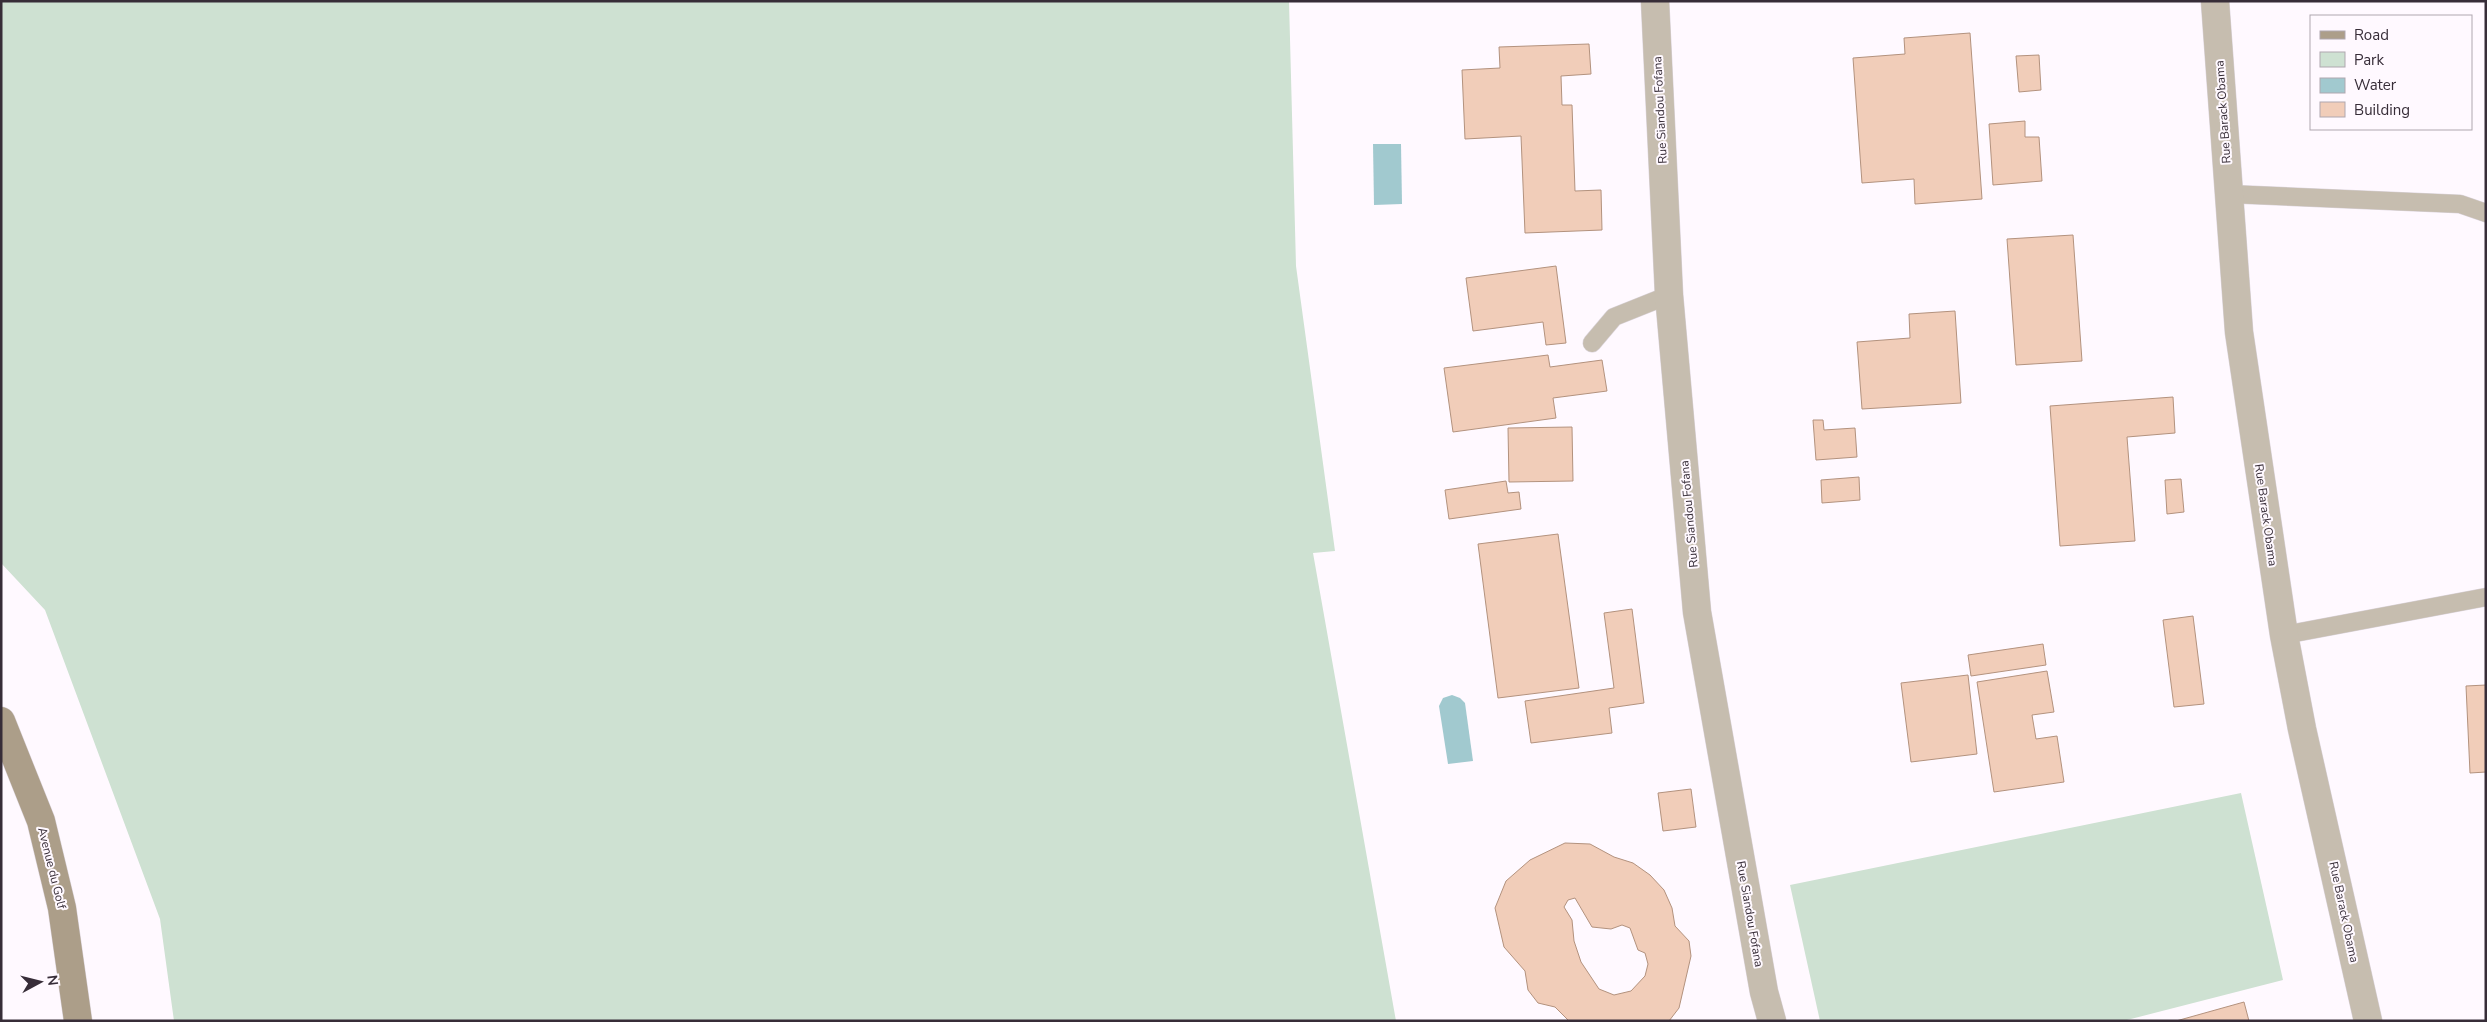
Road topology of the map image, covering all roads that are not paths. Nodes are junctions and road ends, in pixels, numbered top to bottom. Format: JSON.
{"nodes":[{"id":1,"x":1655,"y":1,"type":"edge"},
{"id":2,"x":2215,"y":1,"type":"edge"},
{"id":3,"x":2229,"y":194,"type":"junction"},
{"id":4,"x":2486,"y":212,"type":"edge"},
{"id":5,"x":1670,"y":296,"type":"junction"},
{"id":6,"x":1592,"y":343,"type":"dead end"},
{"id":7,"x":2486,"y":597,"type":"edge"},
{"id":8,"x":2284,"y":635,"type":"junction"},
{"id":9,"x":1,"y":721,"type":"edge"},
{"id":10,"x":78,"y":1021,"type":"edge"},
{"id":11,"x":1772,"y":1021,"type":"edge"},
{"id":12,"x":2368,"y":1021,"type":"edge"}],
"edges":[{"from":1,"to":5,"type":"street","name":"Rue Siandou Fofana"},
{"from":2,"to":3,"type":"street","name":"Rue Barack Obama"},
{"from":3,"to":4,"type":"lane"},
{"from":3,"to":8,"type":"street","name":"Rue Barack Obama"},
{"from":5,"to":6,"type":"lane"},
{"from":5,"to":11,"type":"street","name":"Rue Siandou Fofana"},
{"from":7,"to":8,"type":"lane"},
{"from":8,"to":12,"type":"street","name":"Rue Barack Obama"},
{"from":9,"to":10,"type":"main road","name":"Avenue du Golf"}]}
